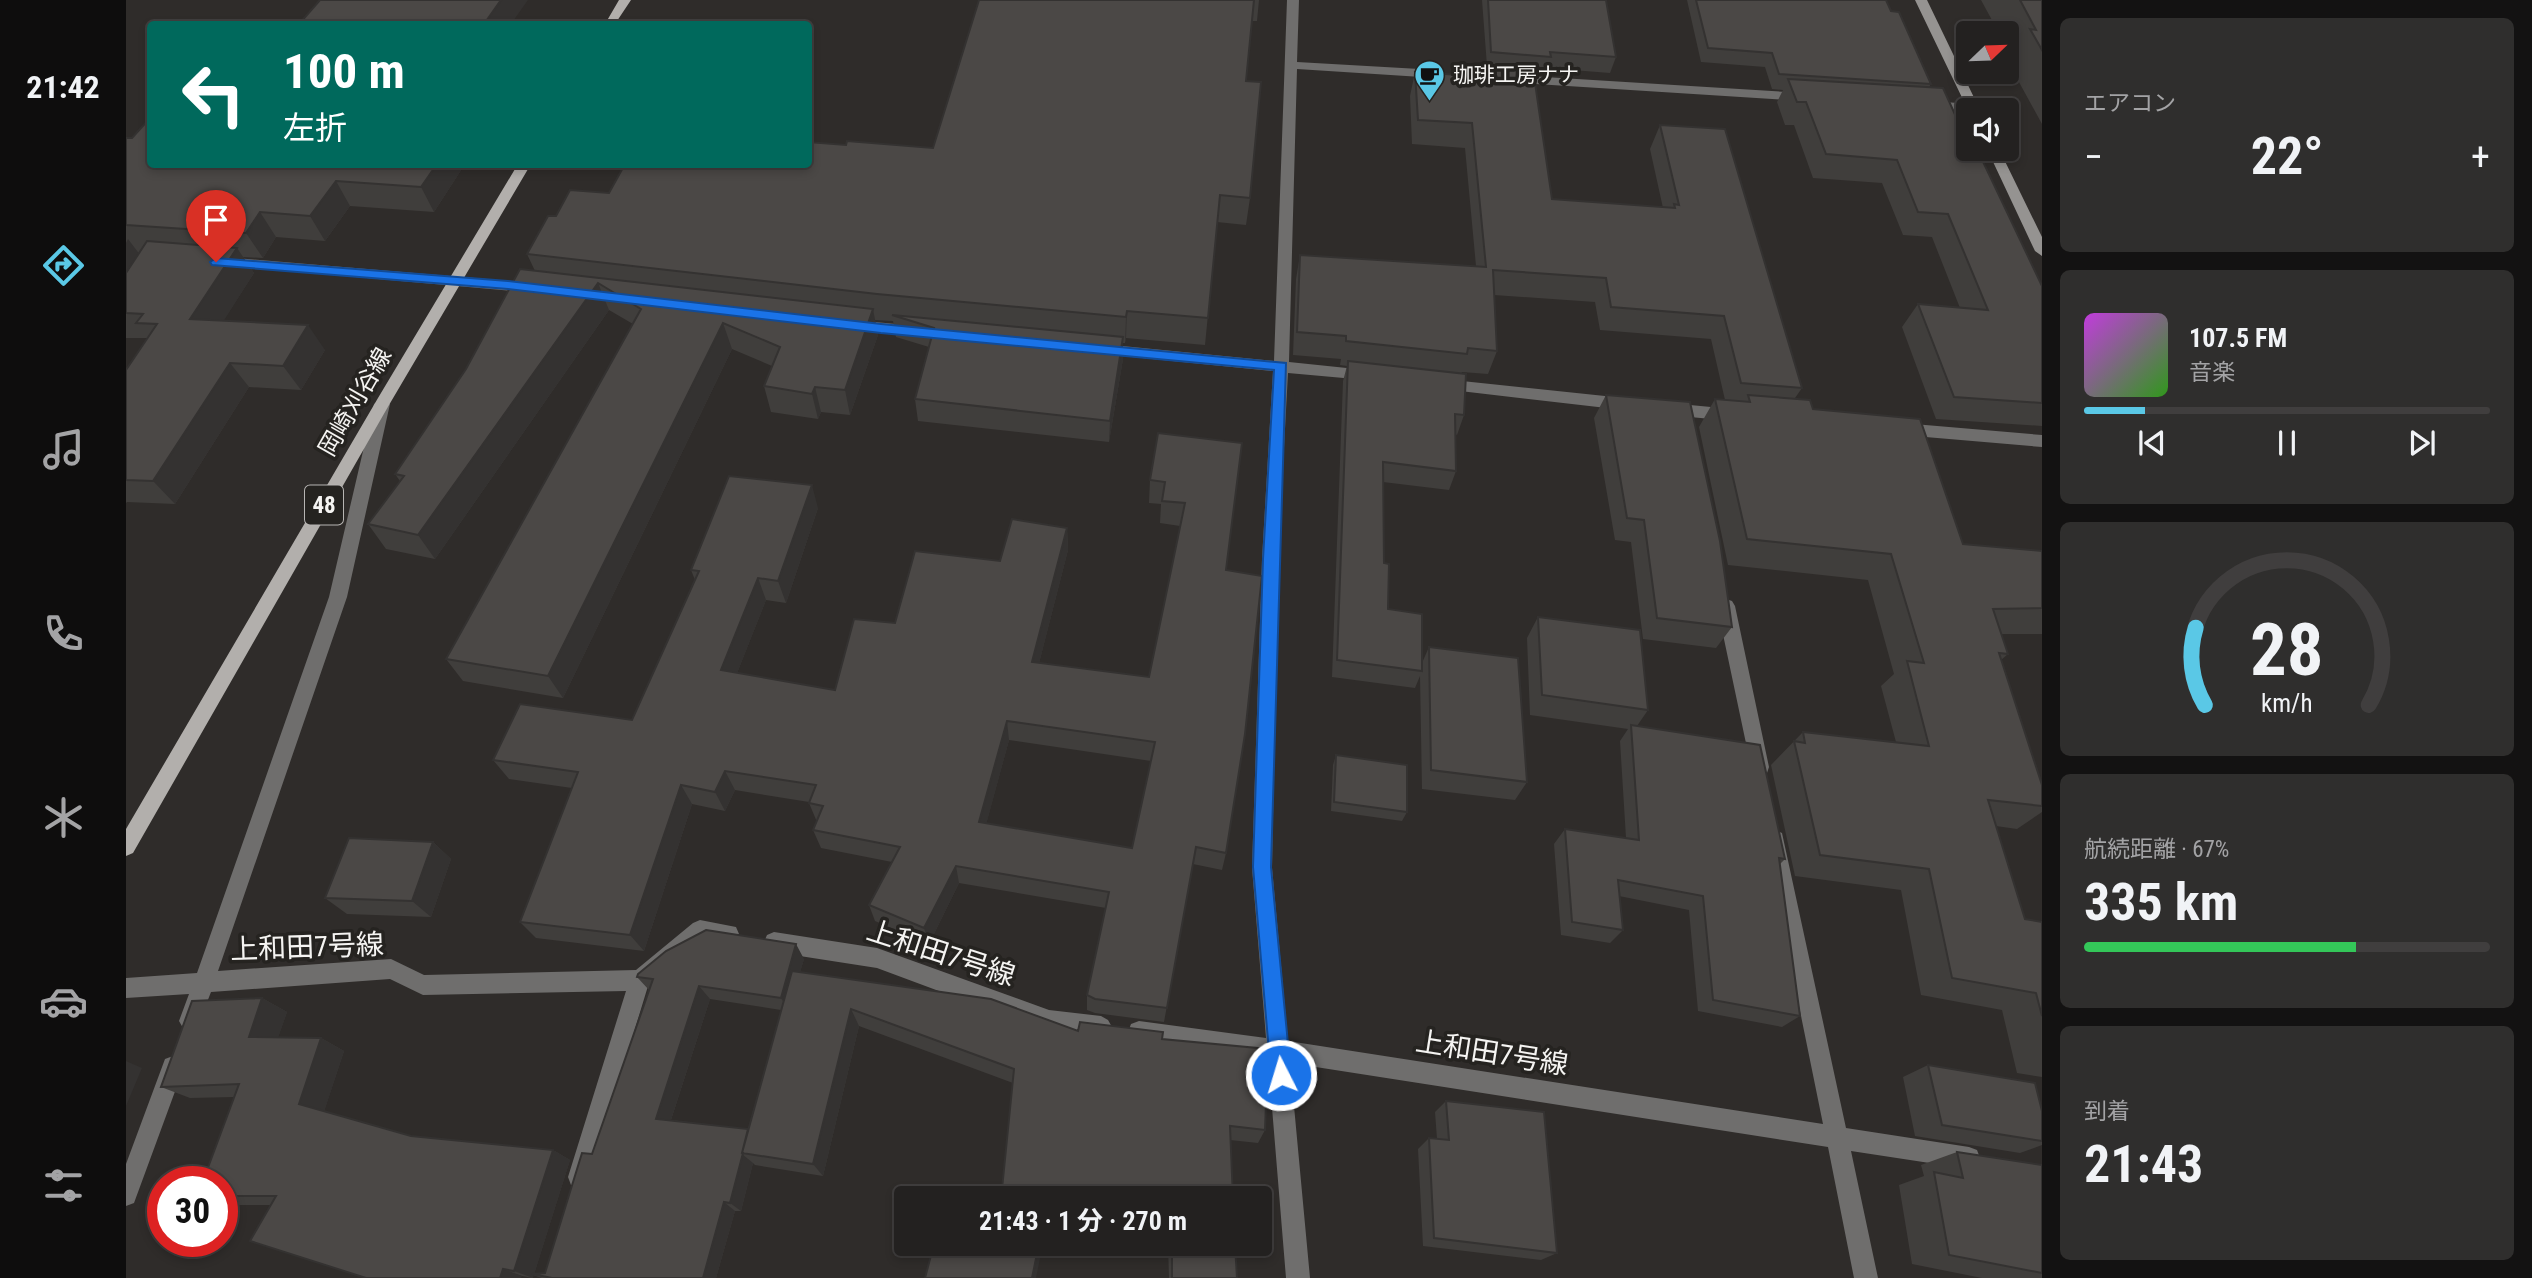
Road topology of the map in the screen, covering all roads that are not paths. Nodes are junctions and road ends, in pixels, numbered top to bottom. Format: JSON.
{"nodes":[{"id":1,"x":625,"y":0,"type":"edge"},
{"id":2,"x":1293,"y":0,"type":"edge"},
{"id":3,"x":1921,"y":0,"type":"edge"},
{"id":4,"x":612,"y":21,"type":"edge"},
{"id":5,"x":1290,"y":65,"type":"junction"},
{"id":6,"x":1444,"y":75,"type":"edge"},
{"id":7,"x":1500,"y":78,"type":"edge"},
{"id":8,"x":1821,"y":98,"type":"edge"},
{"id":9,"x":1969,"y":98,"type":"edge"},
{"id":10,"x":1919,"y":104,"type":"edge"},
{"id":11,"x":1956,"y":107,"type":"edge"},
{"id":12,"x":1999,"y":161,"type":"edge"},
{"id":13,"x":523,"y":168,"type":"edge"},
{"id":14,"x":2042,"y":251,"type":"edge"},
{"id":15,"x":203,"y":261,"type":"edge"},
{"id":16,"x":455,"y":280,"type":"junction"},
{"id":17,"x":550,"y":290,"type":"edge"},
{"id":18,"x":839,"y":323,"type":"edge"},
{"id":19,"x":936,"y":333,"type":"edge"},
{"id":20,"x":1088,"y":348,"type":"edge"},
{"id":21,"x":1281,"y":366,"type":"junction"},
{"id":22,"x":1375,"y":376,"type":"edge"},
{"id":23,"x":1429,"y":382,"type":"edge"},
{"id":24,"x":383,"y":402,"type":"junction"},
{"id":25,"x":1754,"y":416,"type":"edge"},
{"id":26,"x":1891,"y":428,"type":"edge"},
{"id":27,"x":2042,"y":441,"type":"edge"},
{"id":28,"x":1723,"y":589,"type":"edge"},
{"id":29,"x":1762,"y":780,"type":"edge"},
{"id":30,"x":1771,"y":821,"type":"edge"},
{"id":31,"x":126,"y":848,"type":"edge"},
{"id":32,"x":640,"y":980,"type":"junction"},
{"id":33,"x":205,"y":981,"type":"junction"},
{"id":34,"x":126,"y":988,"type":"edge"},
{"id":35,"x":1278,"y":1050,"type":"junction"},
{"id":36,"x":1837,"y":1136,"type":"junction"},
{"id":37,"x":1987,"y":1161,"type":"edge"},
{"id":38,"x":126,"y":1195,"type":"edge"},
{"id":39,"x":571,"y":1200,"type":"edge"},
{"id":40,"x":1298,"y":1278,"type":"edge"},
{"id":41,"x":1866,"y":1278,"type":"edge"}],
"edges":[{"from":1,"to":4,"type":"main road"},
{"from":2,"to":5,"type":"street"},
{"from":3,"to":9,"type":"street"},
{"from":5,"to":6,"type":"street"},
{"from":5,"to":21,"type":"street"},
{"from":7,"to":8,"type":"street"},
{"from":10,"to":11,"type":"street"},
{"from":12,"to":14,"type":"street"},
{"from":13,"to":16,"type":"main road","name":"岡崎刈谷線","number":"48"},
{"from":15,"to":16,"type":"street"},
{"from":16,"to":17,"type":"street"},
{"from":16,"to":24,"type":"main road","name":"岡崎刈谷線","number":"48"},
{"from":18,"to":19,"type":"street"},
{"from":20,"to":21,"type":"street"},
{"from":21,"to":22,"type":"street"},
{"from":21,"to":35,"type":"street"},
{"from":23,"to":25,"type":"street"},
{"from":24,"to":31,"type":"main road","name":"岡崎刈谷線","number":"48"},
{"from":24,"to":33,"type":"street"},
{"from":26,"to":27,"type":"street"},
{"from":28,"to":29,"type":"street"},
{"from":30,"to":36,"type":"street"},
{"from":32,"to":33,"type":"street","name":"上和田7号線"},
{"from":32,"to":35,"type":"street","name":"上和田7号線"},
{"from":32,"to":39,"type":"street"},
{"from":33,"to":34,"type":"street","name":"上和田7号線"},
{"from":33,"to":38,"type":"street"},
{"from":35,"to":36,"type":"street","name":"上和田7号線"},
{"from":35,"to":40,"type":"street"},
{"from":36,"to":37,"type":"street","name":"上和田7号線"},
{"from":36,"to":41,"type":"street"}]}
